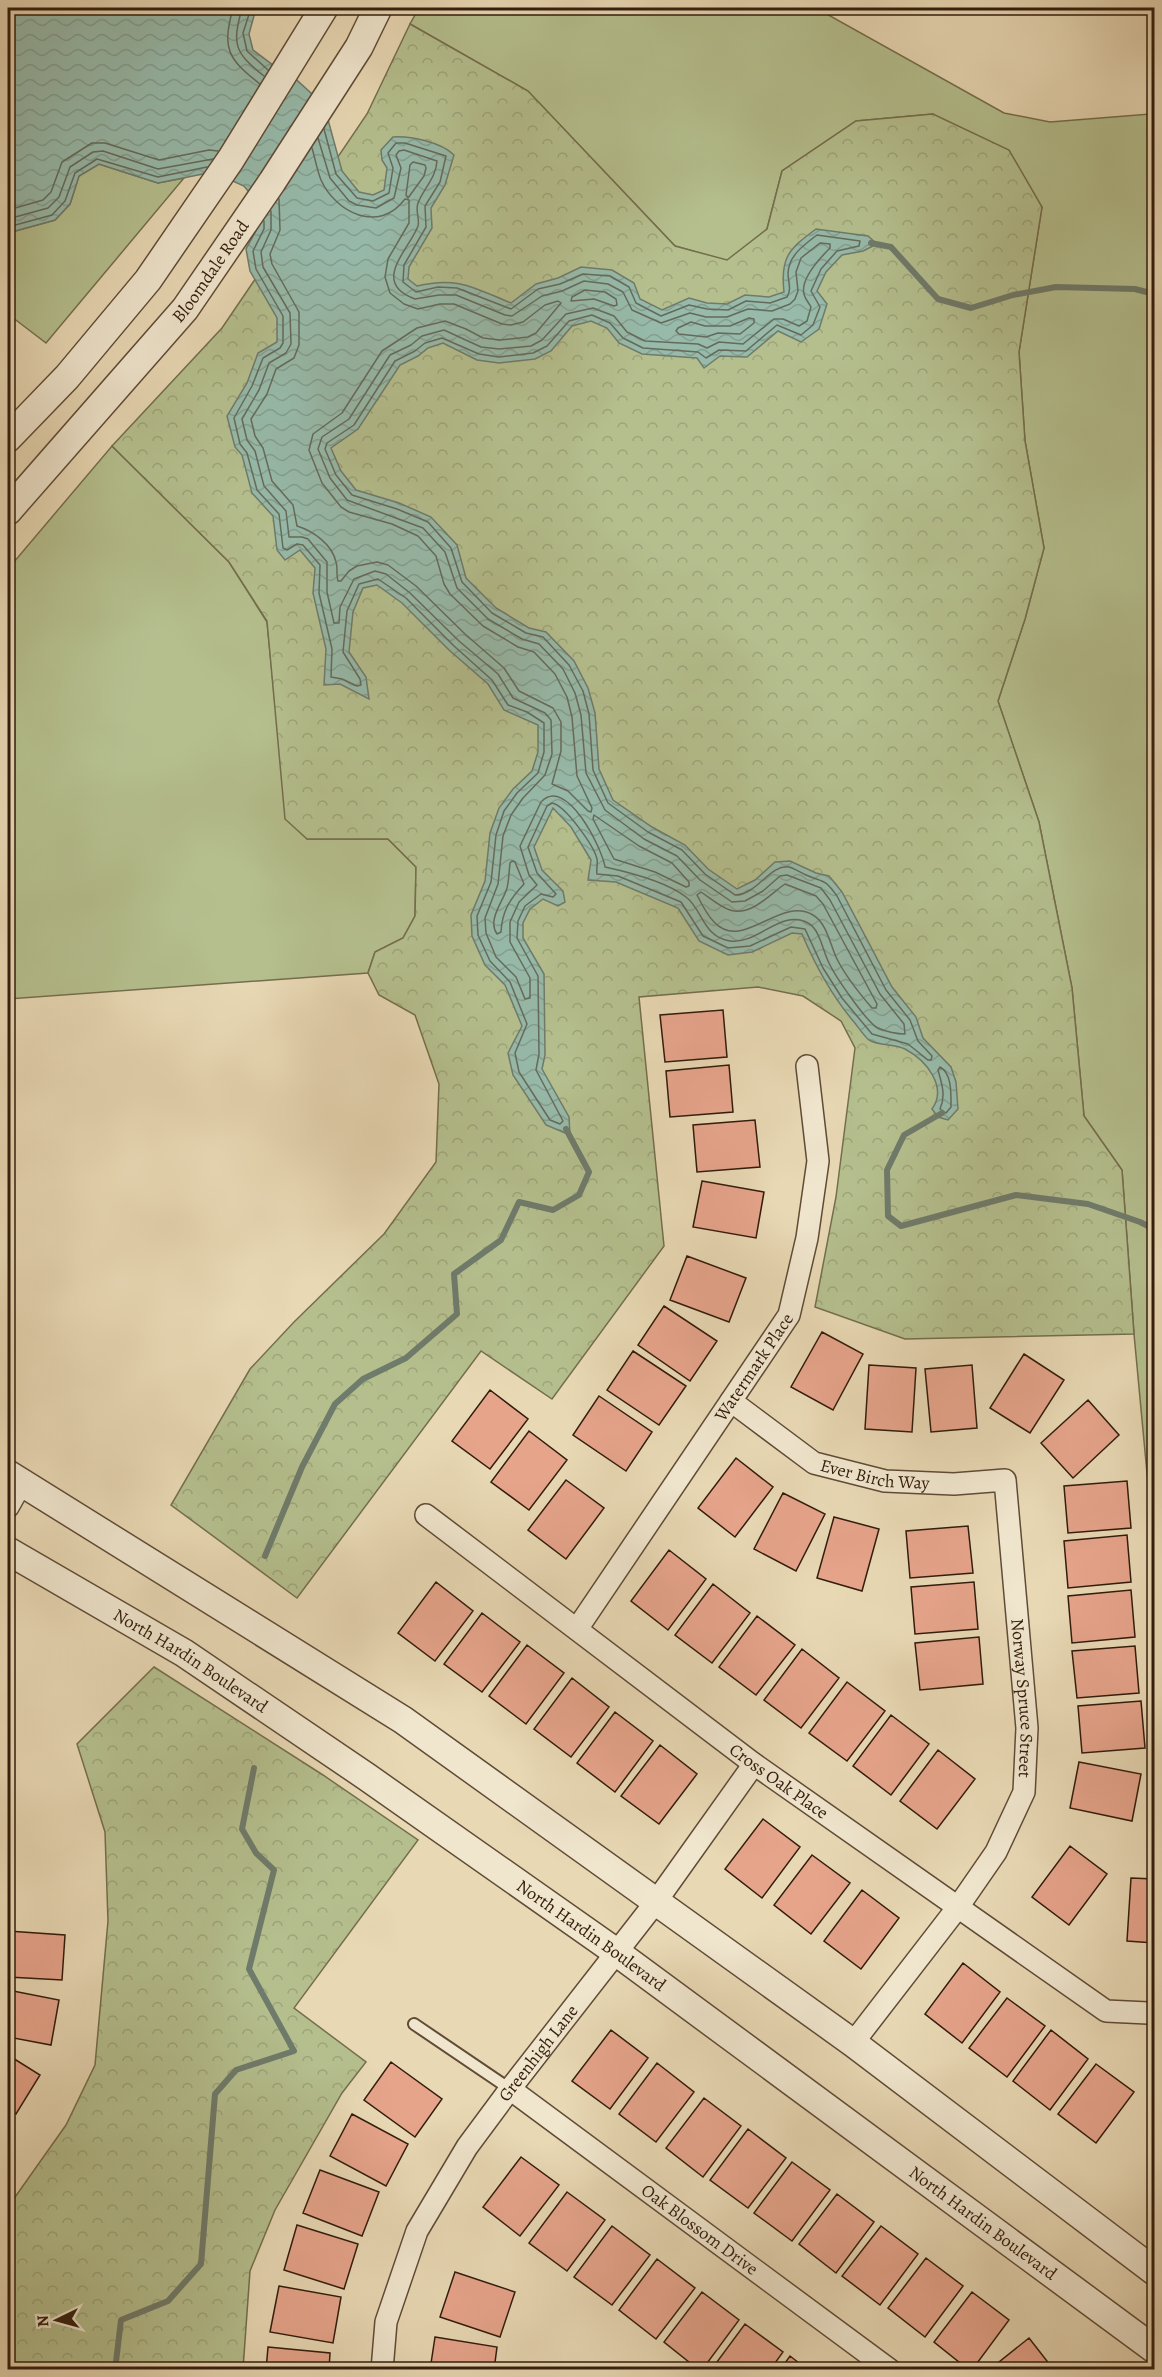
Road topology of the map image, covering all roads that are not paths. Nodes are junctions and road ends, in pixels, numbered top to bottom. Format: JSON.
{"nodes":[{"id":1,"x":324,"y":8,"type":"edge"},
{"id":2,"x":378,"y":8,"type":"edge"},
{"id":3,"x":8,"y":438,"type":"edge"},
{"id":4,"x":8,"y":511,"type":"edge"},
{"id":5,"x":807,"y":1066,"type":"dead end"},
{"id":6,"x":731,"y":1401,"type":"junction"},
{"id":7,"x":15,"y":1478,"type":"edge"},
{"id":8,"x":1005,"y":1480,"type":"joint"},
{"id":9,"x":8,"y":1507,"type":"edge"},
{"id":10,"x":426,"y":1515,"type":"dead end"},
{"id":11,"x":8,"y":1551,"type":"edge"},
{"id":12,"x":577,"y":1629,"type":"junction"},
{"id":13,"x":754,"y":1764,"type":"junction"},
{"id":14,"x":655,"y":1903,"type":"junction"},
{"id":15,"x":958,"y":1907,"type":"junction"},
{"id":16,"x":616,"y":1952,"type":"junction"},
{"id":17,"x":1148,"y":2013,"type":"dead end"},
{"id":18,"x":414,"y":2024,"type":"dead end"},
{"id":19,"x":852,"y":2043,"type":"junction"},
{"id":20,"x":510,"y":2089,"type":"junction"},
{"id":21,"x":1155,"y":2271,"type":"edge"},
{"id":22,"x":1155,"y":2349,"type":"edge"},
{"id":23,"x":382,"y":2370,"type":"edge"},
{"id":24,"x":890,"y":2370,"type":"edge"}],
"edges":[{"from":1,"to":3,"type":"street"},
{"from":2,"to":4,"type":"street","name":"Bloomdale Road"},
{"from":5,"to":6,"type":"street","name":"Watermark Place"},
{"from":6,"to":8,"type":"street","name":"Ever Birch Way"},
{"from":6,"to":12,"type":"street","name":"Watermark Place"},
{"from":7,"to":9,"type":"street"},
{"from":7,"to":14,"type":"street"},
{"from":8,"to":15,"type":"street","name":"Norway Spruce Street"},
{"from":10,"to":12,"type":"street","name":"Cross Oak Place"},
{"from":11,"to":16,"type":"street","name":"North Hardin Boulevard"},
{"from":12,"to":13,"type":"street","name":"Cross Oak Place"},
{"from":13,"to":14,"type":"street","name":"Greenhigh Lane"},
{"from":13,"to":15,"type":"street","name":"Cross Oak Place"},
{"from":14,"to":16,"type":"street","name":"Greenhigh Lane"},
{"from":14,"to":19,"type":"street"},
{"from":15,"to":17,"type":"street","name":"Cross Oak Place"},
{"from":15,"to":19,"type":"street","name":"Norway Spruce Street"},
{"from":16,"to":20,"type":"street","name":"Greenhigh Lane"},
{"from":16,"to":22,"type":"street","name":"North Hardin Boulevard"},
{"from":18,"to":20,"type":"lane"},
{"from":19,"to":21,"type":"street"},
{"from":20,"to":23,"type":"street","name":"Greenhigh Lane"},
{"from":20,"to":24,"type":"street","name":"Oak Blossom Drive"}]}
